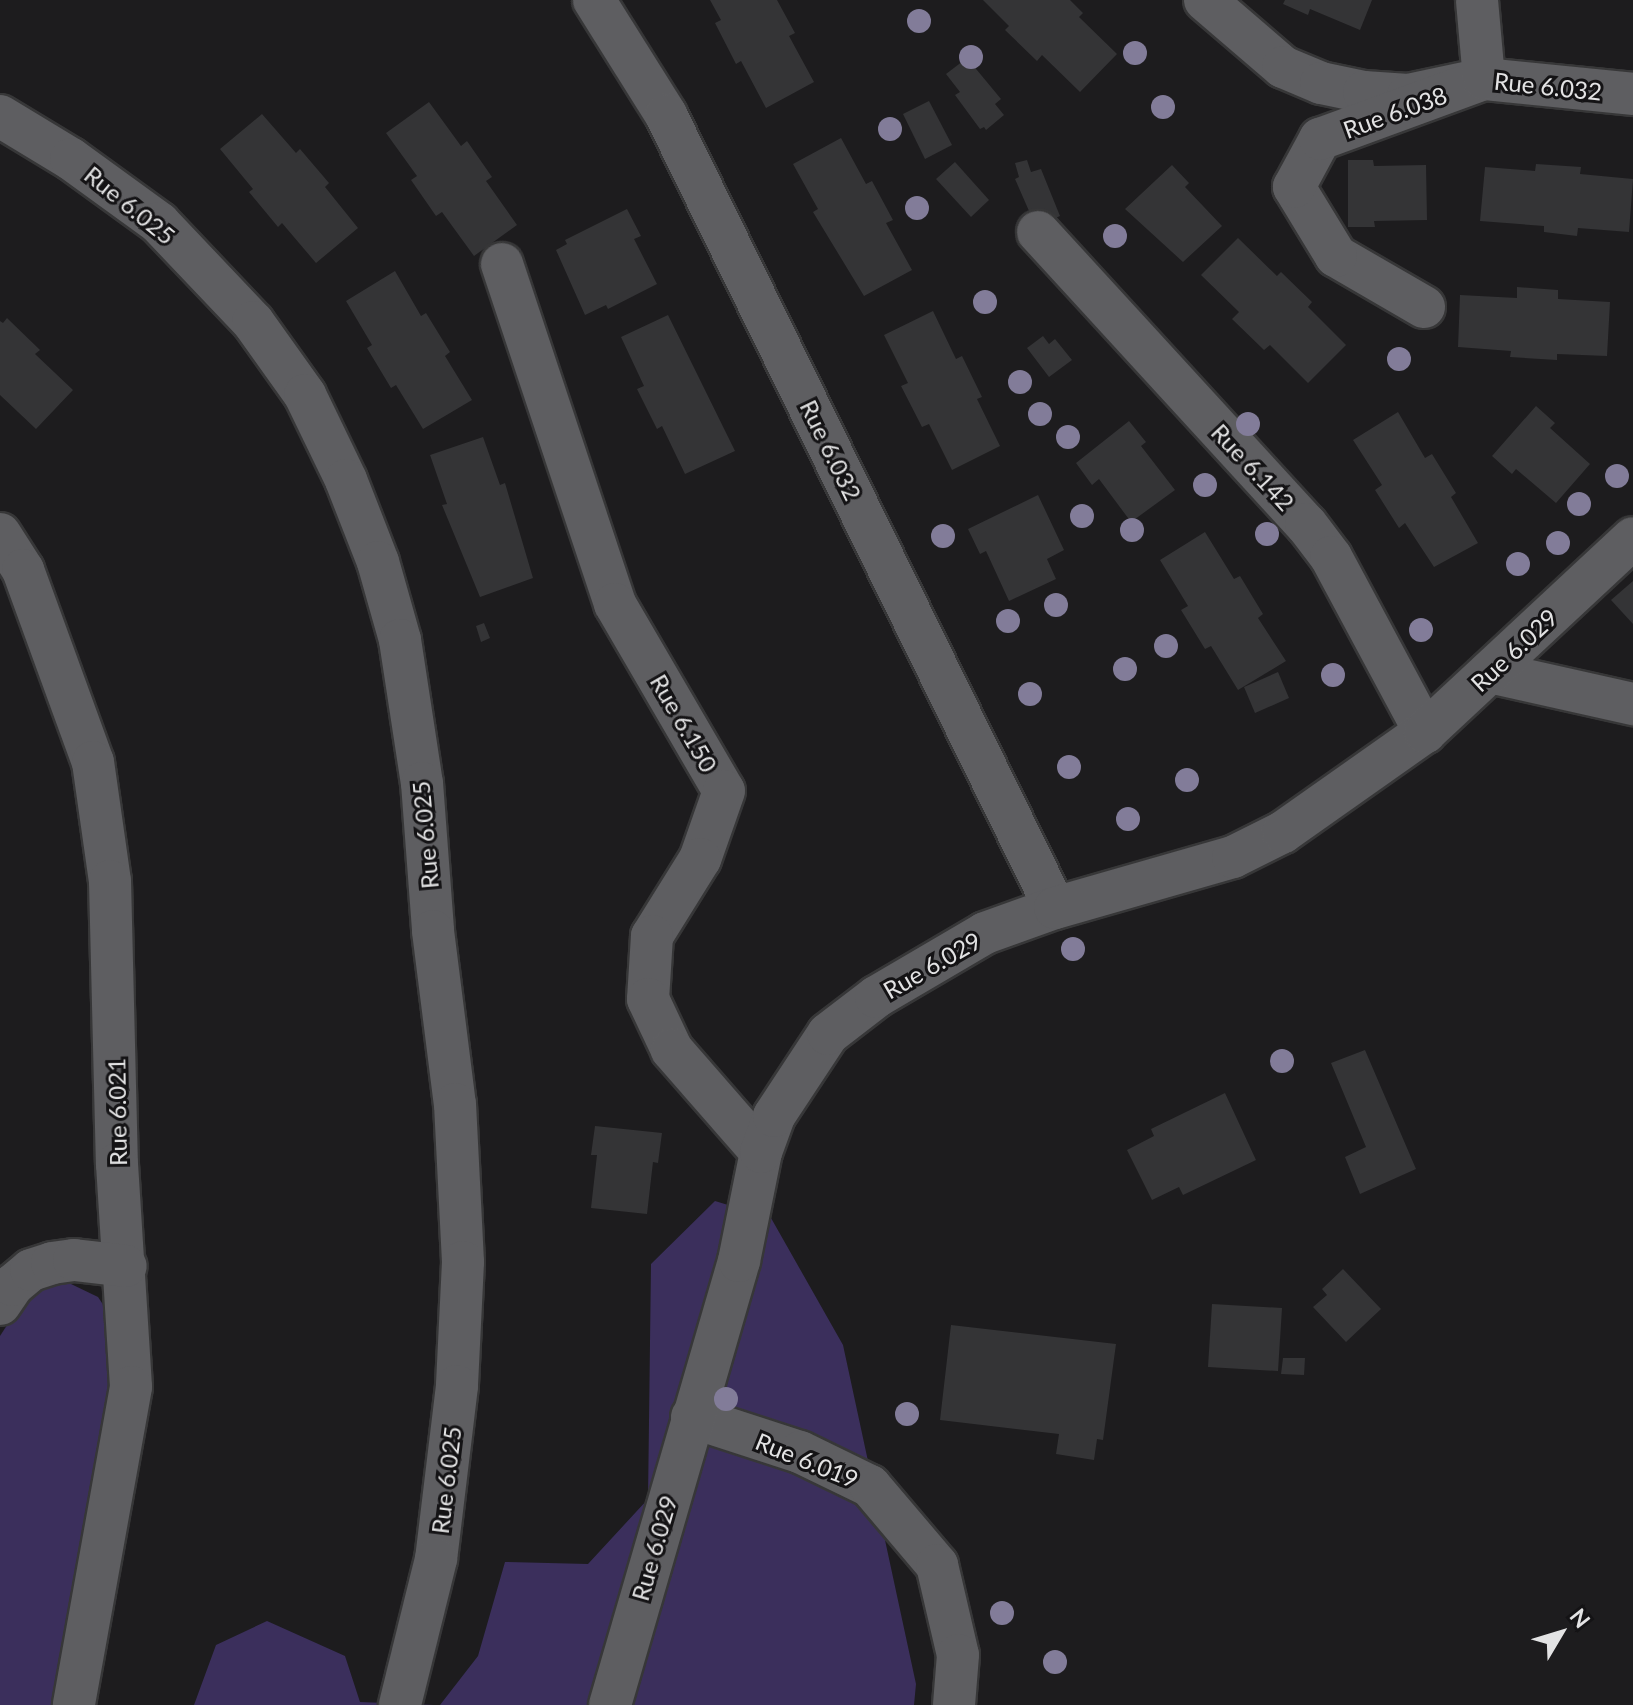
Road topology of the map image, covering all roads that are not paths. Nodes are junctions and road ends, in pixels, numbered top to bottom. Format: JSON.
{"nodes":[{"id":1,"x":594,"y":0,"type":"edge"},
{"id":2,"x":1205,"y":0,"type":"edge"},
{"id":3,"x":1477,"y":0,"type":"edge"},
{"id":4,"x":1484,"y":79,"type":"junction"},
{"id":5,"x":1633,"y":94,"type":"edge"},
{"id":6,"x":0,"y":116,"type":"edge"},
{"id":7,"x":1038,"y":232,"type":"dead end"},
{"id":8,"x":502,"y":264,"type":"dead end"},
{"id":9,"x":1424,"y":307,"type":"dead end"},
{"id":10,"x":0,"y":534,"type":"edge"},
{"id":11,"x":1633,"y":538,"type":"edge"},
{"id":12,"x":1490,"y":672,"type":"junction"},
{"id":13,"x":1633,"y":704,"type":"edge"},
{"id":14,"x":1425,"y":732,"type":"junction"},
{"id":15,"x":1055,"y":908,"type":"junction"},
{"id":16,"x":761,"y":1152,"type":"junction"},
{"id":17,"x":126,"y":1266,"type":"junction"},
{"id":18,"x":0,"y":1304,"type":"edge"},
{"id":19,"x":692,"y":1417,"type":"junction"},
{"id":20,"x":74,"y":1705,"type":"edge"},
{"id":21,"x":400,"y":1705,"type":"edge"},
{"id":22,"x":610,"y":1705,"type":"edge"},
{"id":23,"x":954,"y":1705,"type":"edge"}],
"edges":[{"from":1,"to":15,"type":"street","name":"Rue 6.032"},
{"from":2,"to":4,"type":"street","name":"Rue 6.032"},
{"from":3,"to":4,"type":"street"},
{"from":4,"to":5,"type":"street","name":"Rue 6.032"},
{"from":4,"to":9,"type":"street","name":"Rue 6.038"},
{"from":6,"to":21,"type":"street","name":"Rue 6.025"},
{"from":7,"to":14,"type":"street","name":"Rue 6.142"},
{"from":8,"to":16,"type":"street","name":"Rue 6.150"},
{"from":10,"to":17,"type":"street","name":"Rue 6.021"},
{"from":11,"to":12,"type":"street","name":"Rue 6.029"},
{"from":12,"to":13,"type":"street"},
{"from":12,"to":14,"type":"street","name":"Rue 6.029"},
{"from":14,"to":15,"type":"street","name":"Rue 6.029"},
{"from":15,"to":16,"type":"street","name":"Rue 6.029"},
{"from":16,"to":19,"type":"street","name":"Rue 6.029"},
{"from":17,"to":18,"type":"street"},
{"from":17,"to":20,"type":"street","name":"Rue 6.021"},
{"from":19,"to":22,"type":"street","name":"Rue 6.029"},
{"from":19,"to":23,"type":"street","name":"Rue 6.019"}]}
